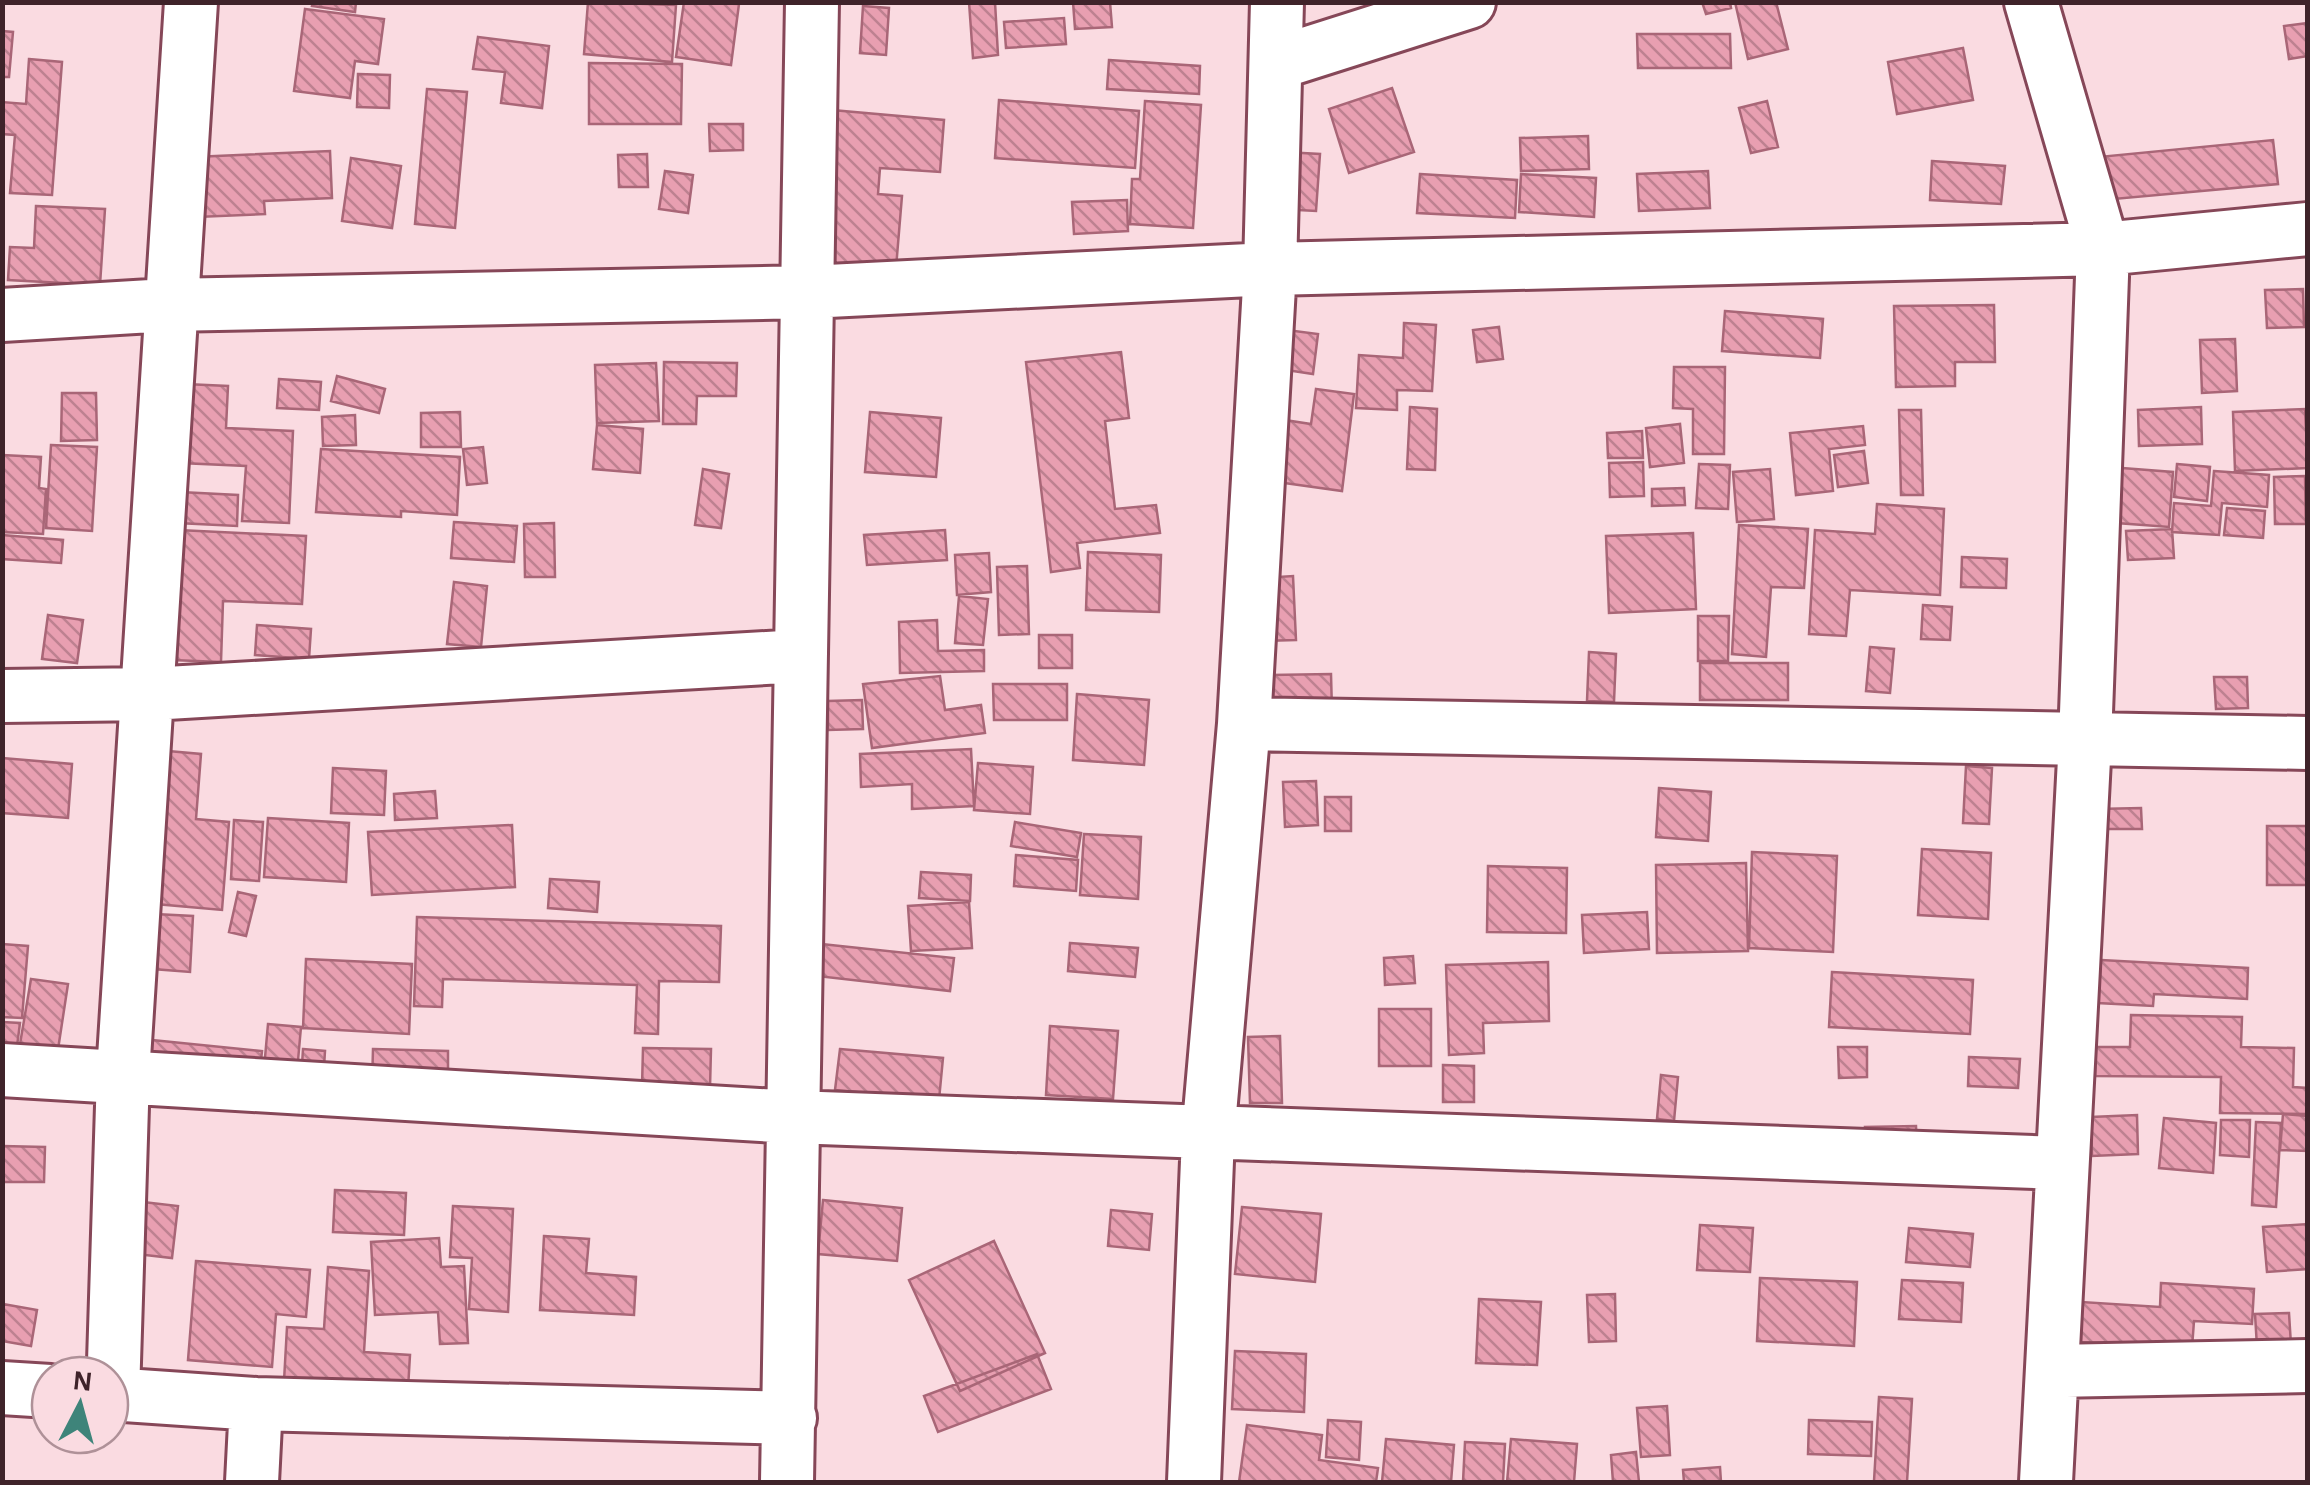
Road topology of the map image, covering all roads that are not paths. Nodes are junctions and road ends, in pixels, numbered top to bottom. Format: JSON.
{"nodes":[{"id":1,"x":190,"y":2,"type":"edge"},
{"id":2,"x":812,"y":2,"type":"edge"},
{"id":3,"x":1277,"y":2,"type":"edge"},
{"id":4,"x":1469,"y":2,"type":"edge"},
{"id":5,"x":2030,"y":2,"type":"edge"},
{"id":6,"x":1277,"y":63,"type":"junction"},
{"id":7,"x":2308,"y":229,"type":"edge"},
{"id":8,"x":2103,"y":249,"type":"junction"},
{"id":9,"x":1270,"y":269,"type":"junction"},
{"id":10,"x":808,"y":292,"type":"junction"},
{"id":11,"x":168,"y":305,"type":"junction"},
{"id":12,"x":2,"y":316,"type":"edge"},
{"id":13,"x":800,"y":656,"type":"junction"},
{"id":14,"x":150,"y":694,"type":"junction"},
{"id":15,"x":2,"y":696,"type":"edge"},
{"id":16,"x":1244,"y":724,"type":"junction"},
{"id":17,"x":2084,"y":740,"type":"junction"},
{"id":18,"x":2308,"y":743,"type":"edge"},
{"id":19,"x":2,"y":1070,"type":"edge"},
{"id":20,"x":123,"y":1074,"type":"junction"},
{"id":21,"x":793,"y":1117,"type":"junction"},
{"id":22,"x":1208,"y":1136,"type":"junction"},
{"id":23,"x":2060,"y":1163,"type":"junction"},
{"id":24,"x":113,"y":1355,"type":"edge"},
{"id":25,"x":2308,"y":1366,"type":"edge"},
{"id":26,"x":2053,"y":1371,"type":"junction"},
{"id":27,"x":2,"y":1388,"type":"edge"},
{"id":28,"x":30,"y":1390,"type":"edge"},
{"id":29,"x":130,"y":1395,"type":"edge"},
{"id":30,"x":256,"y":1404,"type":"junction"},
{"id":31,"x":790,"y":1418,"type":"junction"},
{"id":32,"x":252,"y":1482,"type":"edge"},
{"id":33,"x":787,"y":1482,"type":"edge"},
{"id":34,"x":1194,"y":1482,"type":"edge"},
{"id":35,"x":2046,"y":1482,"type":"edge"}],
"edges":[{"from":1,"to":11,"type":"street"},
{"from":2,"to":10,"type":"street"},
{"from":3,"to":6,"type":"street"},
{"from":4,"to":6,"type":"street"},
{"from":5,"to":8,"type":"street"},
{"from":6,"to":9,"type":"street"},
{"from":7,"to":8,"type":"street"},
{"from":8,"to":9,"type":"street"},
{"from":8,"to":17,"type":"street"},
{"from":9,"to":10,"type":"street"},
{"from":9,"to":16,"type":"street"},
{"from":10,"to":11,"type":"street"},
{"from":10,"to":13,"type":"street"},
{"from":11,"to":12,"type":"street"},
{"from":11,"to":14,"type":"street"},
{"from":13,"to":14,"type":"street"},
{"from":13,"to":21,"type":"street"},
{"from":14,"to":15,"type":"street"},
{"from":14,"to":20,"type":"street"},
{"from":16,"to":17,"type":"street"},
{"from":16,"to":22,"type":"street"},
{"from":17,"to":18,"type":"street"},
{"from":17,"to":23,"type":"street"},
{"from":19,"to":20,"type":"street"},
{"from":20,"to":21,"type":"street"},
{"from":20,"to":24,"type":"street"},
{"from":21,"to":22,"type":"street"},
{"from":21,"to":31,"type":"street"},
{"from":22,"to":23,"type":"street"},
{"from":22,"to":34,"type":"street"},
{"from":23,"to":26,"type":"street"},
{"from":25,"to":26,"type":"street"},
{"from":26,"to":35,"type":"street"},
{"from":27,"to":28,"type":"street"},
{"from":29,"to":30,"type":"street"},
{"from":30,"to":31,"type":"street"},
{"from":30,"to":32,"type":"street"},
{"from":31,"to":33,"type":"street"}]}
